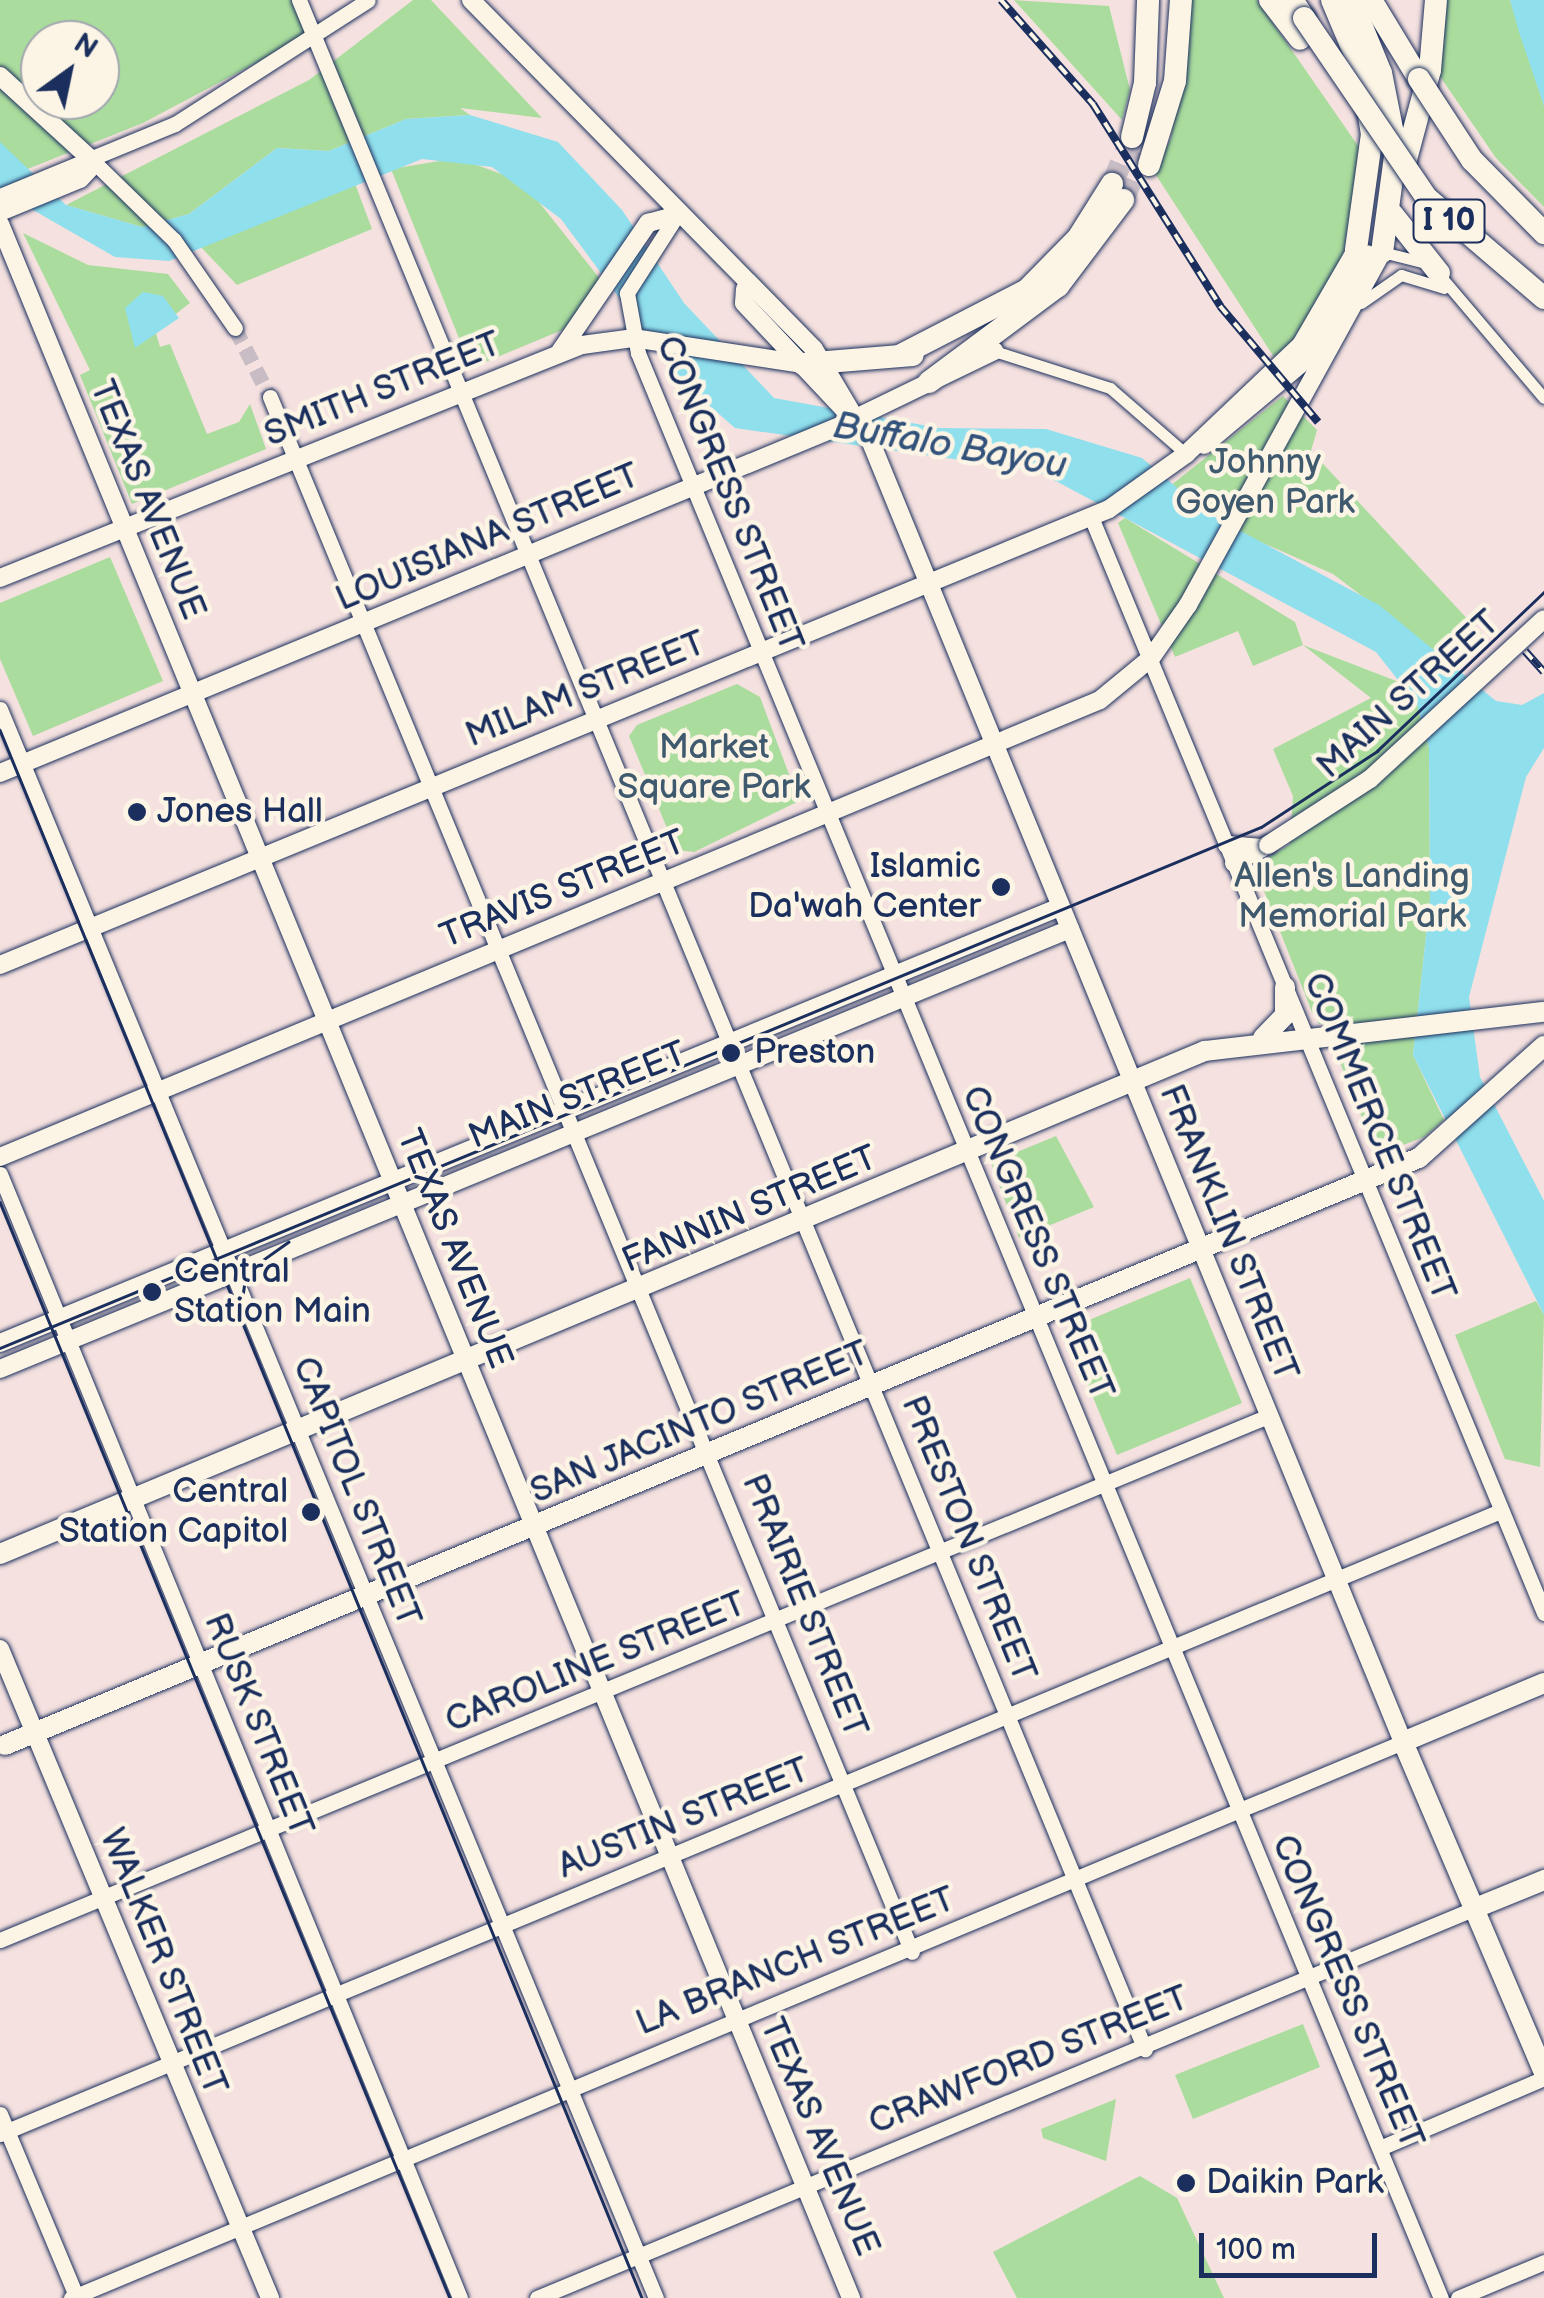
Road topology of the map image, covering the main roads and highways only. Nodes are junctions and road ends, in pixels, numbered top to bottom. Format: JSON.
{"nodes":[{"id":1,"x":471,"y":0,"type":"edge"},
{"id":2,"x":1148,"y":0,"type":"edge"},
{"id":3,"x":1167,"y":0,"type":"edge"},
{"id":4,"x":1180,"y":0,"type":"edge"},
{"id":5,"x":1270,"y":0,"type":"edge"},
{"id":6,"x":1332,"y":0,"type":"edge"},
{"id":7,"x":1351,"y":0,"type":"edge"},
{"id":8,"x":1371,"y":0,"type":"edge"},
{"id":9,"x":1381,"y":0,"type":"edge"},
{"id":10,"x":1436,"y":0,"type":"edge"},
{"id":11,"x":1298,"y":19,"type":"edge"},
{"id":12,"x":0,"y":76,"type":"edge"},
{"id":13,"x":1419,"y":79,"type":"junction"},
{"id":14,"x":1382,"y":124,"type":"junction"},
{"id":15,"x":1142,"y":152,"type":"junction"},
{"id":16,"x":1394,"y":210,"type":"junction"},
{"id":17,"x":0,"y":212,"type":"edge"},
{"id":18,"x":677,"y":216,"type":"junction"},
{"id":19,"x":0,"y":224,"type":"edge"},
{"id":20,"x":1544,"y":233,"type":"edge"},
{"id":21,"x":1369,"y":252,"type":"junction"},
{"id":22,"x":1439,"y":273,"type":"road end"},
{"id":23,"x":745,"y":289,"type":"junction"},
{"id":24,"x":1544,"y":298,"type":"edge"},
{"id":25,"x":990,"y":345,"type":"junction"},
{"id":26,"x":558,"y":353,"type":"junction"},
{"id":27,"x":903,"y":353,"type":"junction"},
{"id":28,"x":956,"y":358,"type":"junction"},
{"id":29,"x":804,"y":364,"type":"junction"},
{"id":30,"x":828,"y":366,"type":"junction"},
{"id":31,"x":930,"y":382,"type":"joint"},
{"id":32,"x":855,"y":418,"type":"junction"},
{"id":33,"x":122,"y":529,"type":"junction"},
{"id":34,"x":0,"y":578,"type":"edge"},
{"id":35,"x":927,"y":586,"type":"junction"},
{"id":36,"x":1544,"y":619,"type":"edge"},
{"id":37,"x":193,"y":696,"type":"junction"},
{"id":38,"x":994,"y":747,"type":"junction"},
{"id":39,"x":0,"y":773,"type":"edge"},
{"id":40,"x":1231,"y":854,"type":"road end"},
{"id":41,"x":260,"y":859,"type":"junction"},
{"id":42,"x":1060,"y":907,"type":"junction"},
{"id":43,"x":1070,"y":929,"type":"junction"},
{"id":44,"x":0,"y":966,"type":"edge"},
{"id":45,"x":1285,"y":986,"type":"road end"},
{"id":46,"x":1541,"y":1013,"type":"edge"},
{"id":47,"x":326,"y":1023,"type":"junction"},
{"id":48,"x":1263,"y":1038,"type":"junction"},
{"id":49,"x":1544,"y":1046,"type":"edge"},
{"id":50,"x":1132,"y":1087,"type":"junction"},
{"id":51,"x":0,"y":1157,"type":"edge"},
{"id":52,"x":392,"y":1182,"type":"junction"},
{"id":53,"x":400,"y":1204,"type":"junction"},
{"id":54,"x":1201,"y":1253,"type":"junction"},
{"id":55,"x":0,"y":1343,"type":"edge"},
{"id":56,"x":466,"y":1364,"type":"junction"},
{"id":57,"x":0,"y":1369,"type":"edge"},
{"id":58,"x":530,"y":1529,"type":"junction"},
{"id":59,"x":0,"y":1554,"type":"edge"},
{"id":60,"x":0,"y":1649,"type":"edge"},
{"id":61,"x":1544,"y":1684,"type":"edge"},
{"id":62,"x":35,"y":1733,"type":"junction"},
{"id":63,"x":1403,"y":1742,"type":"junction"},
{"id":64,"x":5,"y":1745,"type":"dead end"},
{"id":65,"x":1544,"y":1880,"type":"edge"},
{"id":66,"x":1473,"y":1910,"type":"junction"},
{"id":67,"x":1544,"y":2075,"type":"edge"},
{"id":68,"x":270,"y":2298,"type":"edge"},
{"id":69,"x":850,"y":2298,"type":"edge"}],
"edges":[{"from":1,"to":18,"type":"main road","name":"FRANKLIN STREET"},
{"from":2,"to":15,"type":"highway"},
{"from":3,"to":15,"type":"highway"},
{"from":4,"to":15,"type":"highway"},
{"from":5,"to":11,"type":"highway"},
{"from":6,"to":21,"type":"highway"},
{"from":7,"to":14,"type":"highway"},
{"from":8,"to":13,"type":"highway"},
{"from":9,"to":13,"type":"highway","number":"I 10"},
{"from":10,"to":16,"type":"highway"},
{"from":11,"to":14,"type":"highway","bridge":true},
{"from":12,"to":17,"type":"main road"},
{"from":13,"to":20,"type":"highway","number":"I 10","bridge":true},
{"from":14,"to":16,"type":"highway"},
{"from":14,"to":21,"type":"highway"},
{"from":14,"to":24,"type":"highway","number":"I 10","bridge":true},
{"from":16,"to":21,"type":"highway"},
{"from":16,"to":22,"type":"highway"},
{"from":18,"to":23,"type":"main road","name":"FRANKLIN STREET"},
{"from":18,"to":26,"type":"main road"},
{"from":19,"to":33,"type":"main road","name":"TEXAS AVENUE"},
{"from":21,"to":35,"type":"main road","name":"MILAM STREET"},
{"from":21,"to":38,"type":"main road","name":"TRAVIS STREET"},
{"from":23,"to":29,"type":"main road","name":"FRANKLIN STREET"},
{"from":23,"to":30,"type":"main road","name":"FRANKLIN STREET"},
{"from":25,"to":27,"type":"highway"},
{"from":25,"to":28,"type":"highway"},
{"from":25,"to":28,"type":"main road"},
{"from":26,"to":29,"type":"main road","name":"SMITH STREET"},
{"from":26,"to":33,"type":"main road","name":"SMITH STREET"},
{"from":27,"to":28,"type":"highway"},
{"from":27,"to":30,"type":"highway"},
{"from":28,"to":31,"type":"highway"},
{"from":29,"to":30,"type":"highway"},
{"from":29,"to":32,"type":"main road","name":"FRANKLIN STREET"},
{"from":30,"to":32,"type":"main road","name":"FRANKLIN STREET"},
{"from":31,"to":32,"type":"main road","name":"LOUISIANA STREET"},
{"from":32,"to":35,"type":"main road","name":"FRANKLIN STREET"},
{"from":32,"to":37,"type":"main road","name":"LOUISIANA STREET"},
{"from":33,"to":34,"type":"main road","name":"SMITH STREET"},
{"from":33,"to":37,"type":"main road","name":"TEXAS AVENUE"},
{"from":35,"to":38,"type":"main road","name":"FRANKLIN STREET"},
{"from":35,"to":41,"type":"main road","name":"MILAM STREET"},
{"from":36,"to":40,"type":"main road","name":"MAIN STREET","bridge":true},
{"from":37,"to":39,"type":"main road","name":"LOUISIANA STREET"},
{"from":37,"to":41,"type":"main road","name":"TEXAS AVENUE"},
{"from":38,"to":42,"type":"main road","name":"FRANKLIN STREET"},
{"from":38,"to":47,"type":"main road","name":"TRAVIS STREET"},
{"from":41,"to":44,"type":"main road","name":"MILAM STREET"},
{"from":41,"to":47,"type":"main road","name":"TEXAS AVENUE"},
{"from":42,"to":43,"type":"main road","name":"FRANKLIN STREET"},
{"from":42,"to":52,"type":"main road","name":"MAIN STREET"},
{"from":43,"to":50,"type":"main road","name":"FRANKLIN STREET"},
{"from":43,"to":53,"type":"main road","name":"MAIN STREET"},
{"from":45,"to":48,"type":"main road"},
{"from":46,"to":48,"type":"main road","name":"FANNIN STREET"},
{"from":47,"to":51,"type":"main road","name":"TRAVIS STREET"},
{"from":47,"to":52,"type":"main road","name":"TEXAS AVENUE"},
{"from":48,"to":50,"type":"main road","name":"FANNIN STREET"},
{"from":49,"to":54,"type":"main road","name":"SAN JACINTO STREET"},
{"from":50,"to":54,"type":"main road","name":"FRANKLIN STREET"},
{"from":50,"to":56,"type":"main road","name":"FANNIN STREET"},
{"from":52,"to":53,"type":"main road","name":"TEXAS AVENUE"},
{"from":52,"to":55,"type":"main road","name":"MAIN STREET"},
{"from":53,"to":56,"type":"main road","name":"TEXAS AVENUE"},
{"from":53,"to":57,"type":"main road","name":"MAIN STREET"},
{"from":54,"to":58,"type":"main road","name":"SAN JACINTO STREET"},
{"from":54,"to":63,"type":"main road","name":"FRANKLIN STREET"},
{"from":56,"to":58,"type":"main road","name":"TEXAS AVENUE"},
{"from":56,"to":59,"type":"main road","name":"FANNIN STREET"},
{"from":58,"to":62,"type":"main road","name":"SAN JACINTO STREET"},
{"from":58,"to":69,"type":"main road","name":"TEXAS AVENUE"},
{"from":60,"to":62,"type":"main road","name":"WALKER STREET"},
{"from":61,"to":63,"type":"main road","name":"LA BRANCH STREET"},
{"from":62,"to":64,"type":"main road","name":"SAN JACINTO STREET"},
{"from":62,"to":68,"type":"main road","name":"WALKER STREET"},
{"from":63,"to":66,"type":"main road","name":"FRANKLIN STREET"},
{"from":65,"to":66,"type":"main road","name":"CRAWFORD STREET"},
{"from":66,"to":67,"type":"main road","name":"FRANKLIN STREET"}]}
